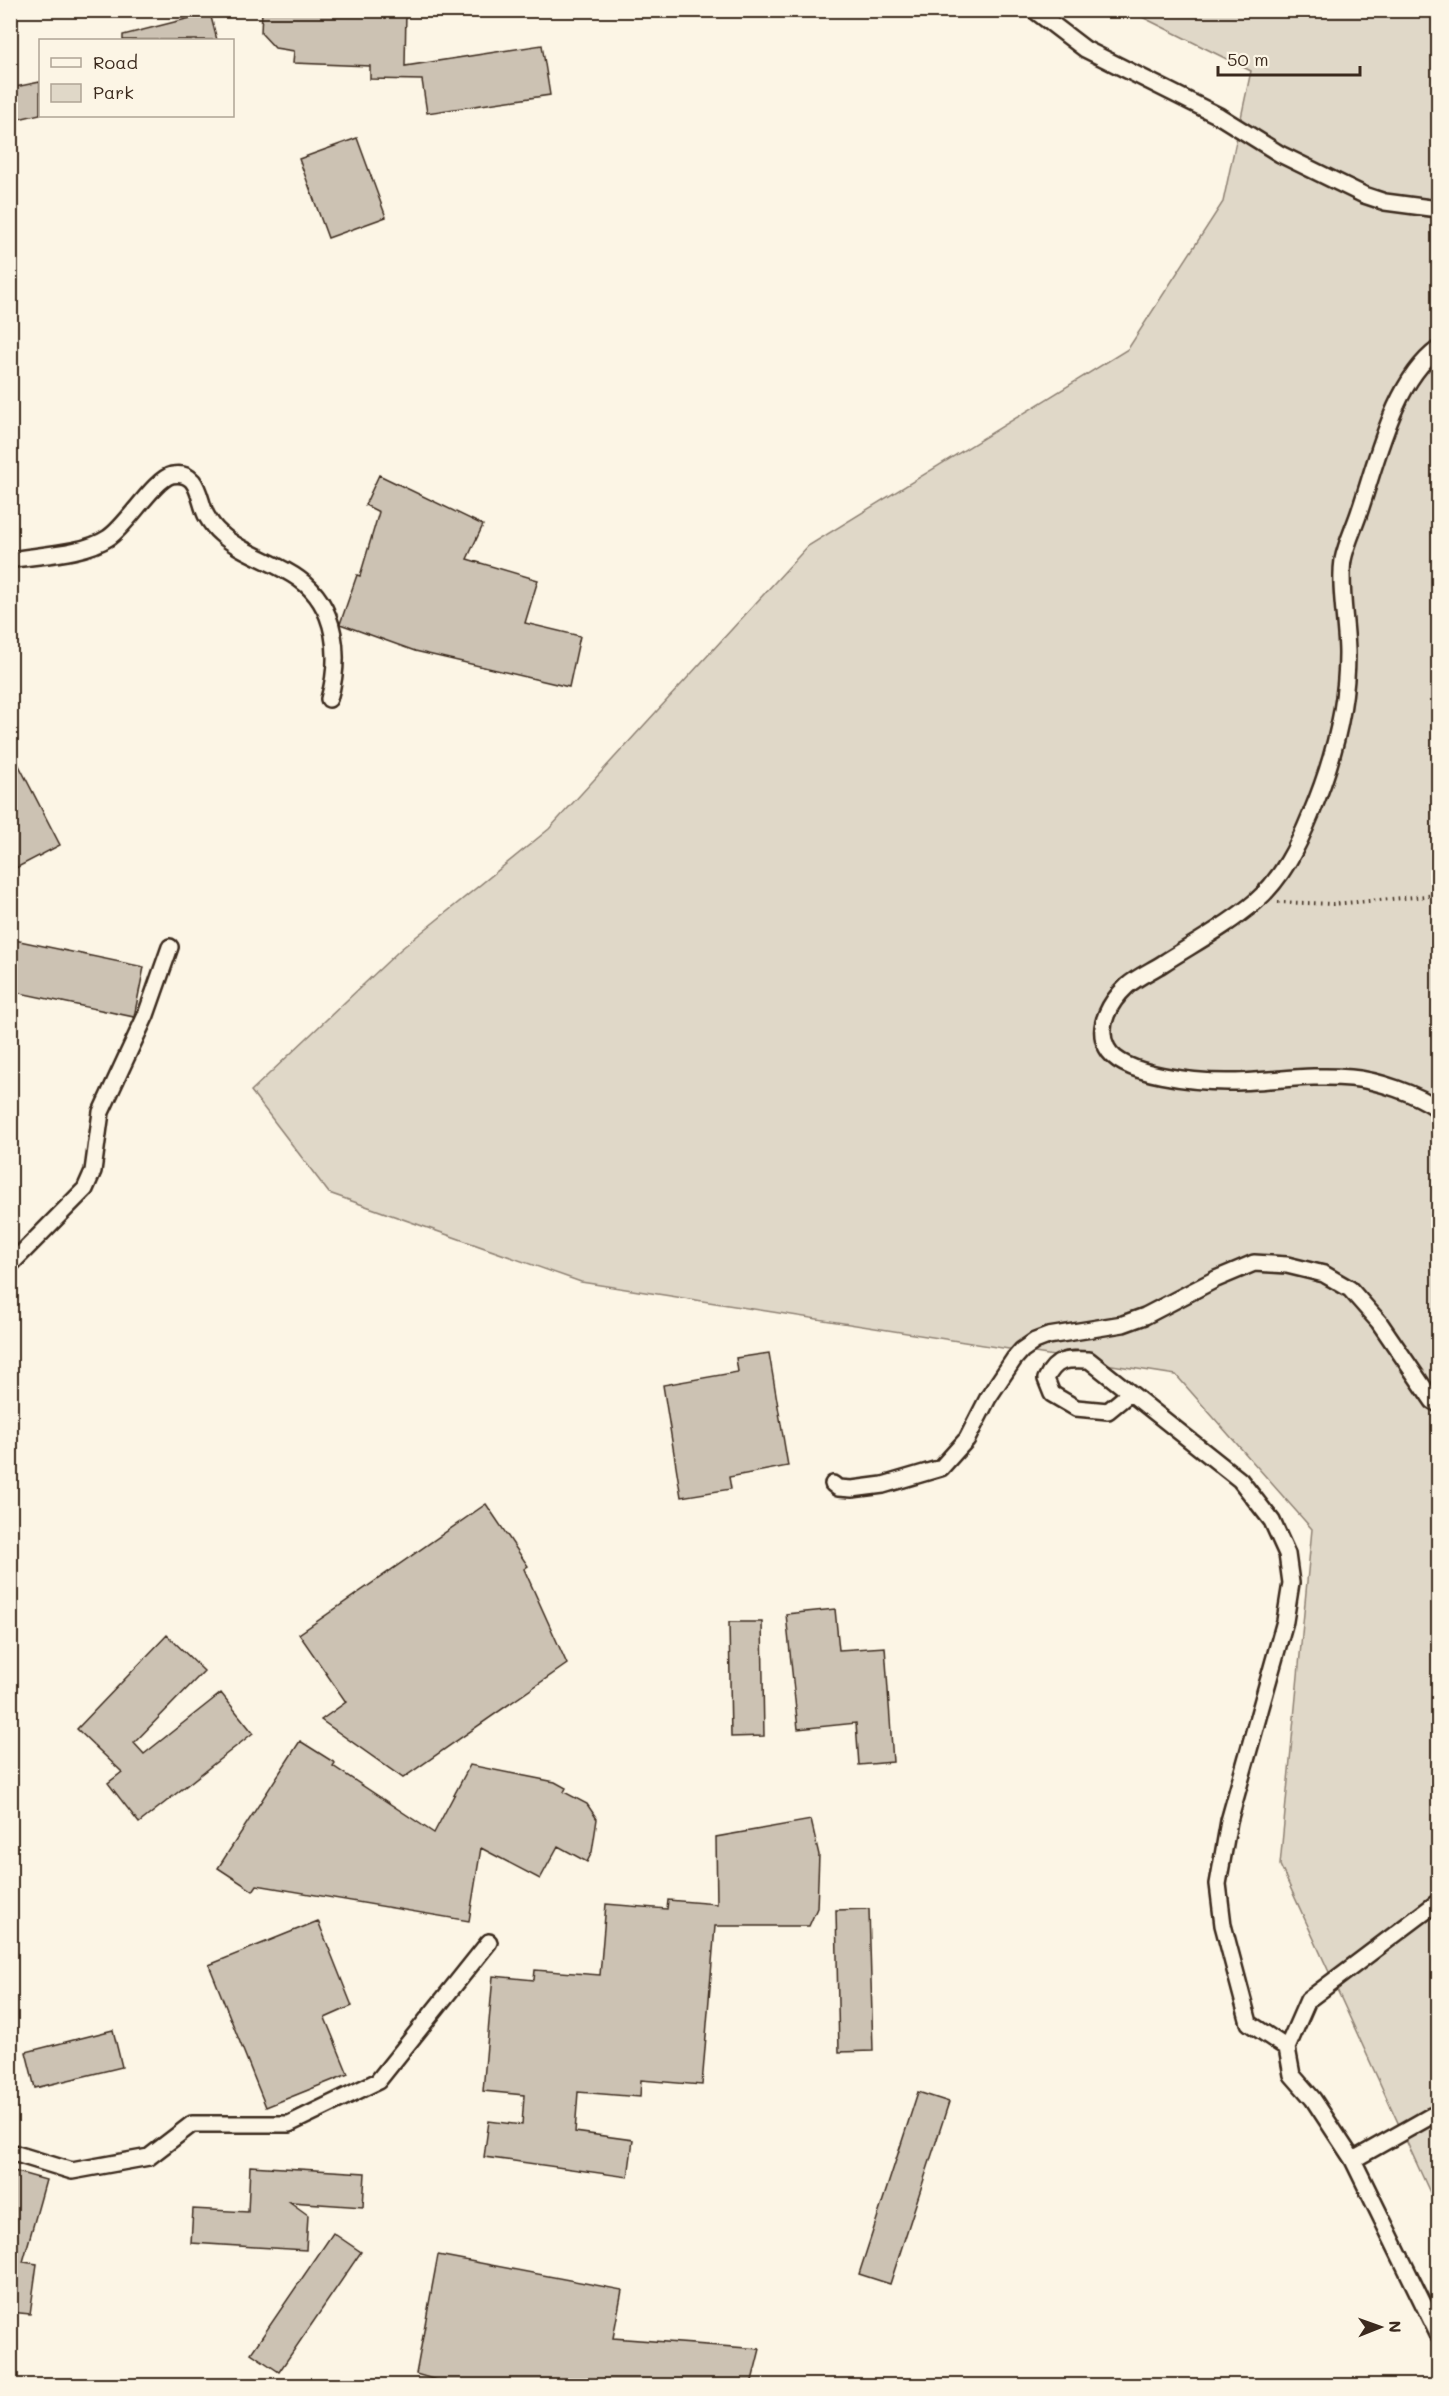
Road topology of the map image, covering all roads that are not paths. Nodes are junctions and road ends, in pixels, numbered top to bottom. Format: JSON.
{"nodes":[{"id":1,"x":1034,"y":10,"type":"edge"},
{"id":2,"x":1438,"y":209,"type":"edge"},
{"id":3,"x":1438,"y":349,"type":"edge"},
{"id":4,"x":10,"y":560,"type":"edge"},
{"id":5,"x":329,"y":699,"type":"dead end"},
{"id":6,"x":170,"y":947,"type":"dead end"},
{"id":7,"x":1438,"y":1109,"type":"edge"},
{"id":8,"x":10,"y":1265,"type":"edge"},
{"id":9,"x":1130,"y":1393,"type":"junction"},
{"id":10,"x":1438,"y":1404,"type":"edge"},
{"id":11,"x":833,"y":1484,"type":"dead end"},
{"id":12,"x":1438,"y":1902,"type":"edge"},
{"id":13,"x":489,"y":1942,"type":"dead end"},
{"id":14,"x":1287,"y":2049,"type":"junction"},
{"id":15,"x":1438,"y":2116,"type":"edge"},
{"id":16,"x":10,"y":2151,"type":"edge"},
{"id":17,"x":1353,"y":2160,"type":"junction"},
{"id":18,"x":1438,"y":2334,"type":"edge"}],
"edges":[{"from":1,"to":2,"type":"street"},
{"from":3,"to":7,"type":"street"},
{"from":4,"to":5,"type":"street"},
{"from":6,"to":8,"type":"street"},
{"from":9,"to":9,"type":"street"},
{"from":9,"to":14,"type":"street"},
{"from":10,"to":11,"type":"street"},
{"from":12,"to":14,"type":"street"},
{"from":13,"to":16,"type":"street"},
{"from":14,"to":17,"type":"street"},
{"from":15,"to":17,"type":"street"},
{"from":17,"to":18,"type":"street"}]}
